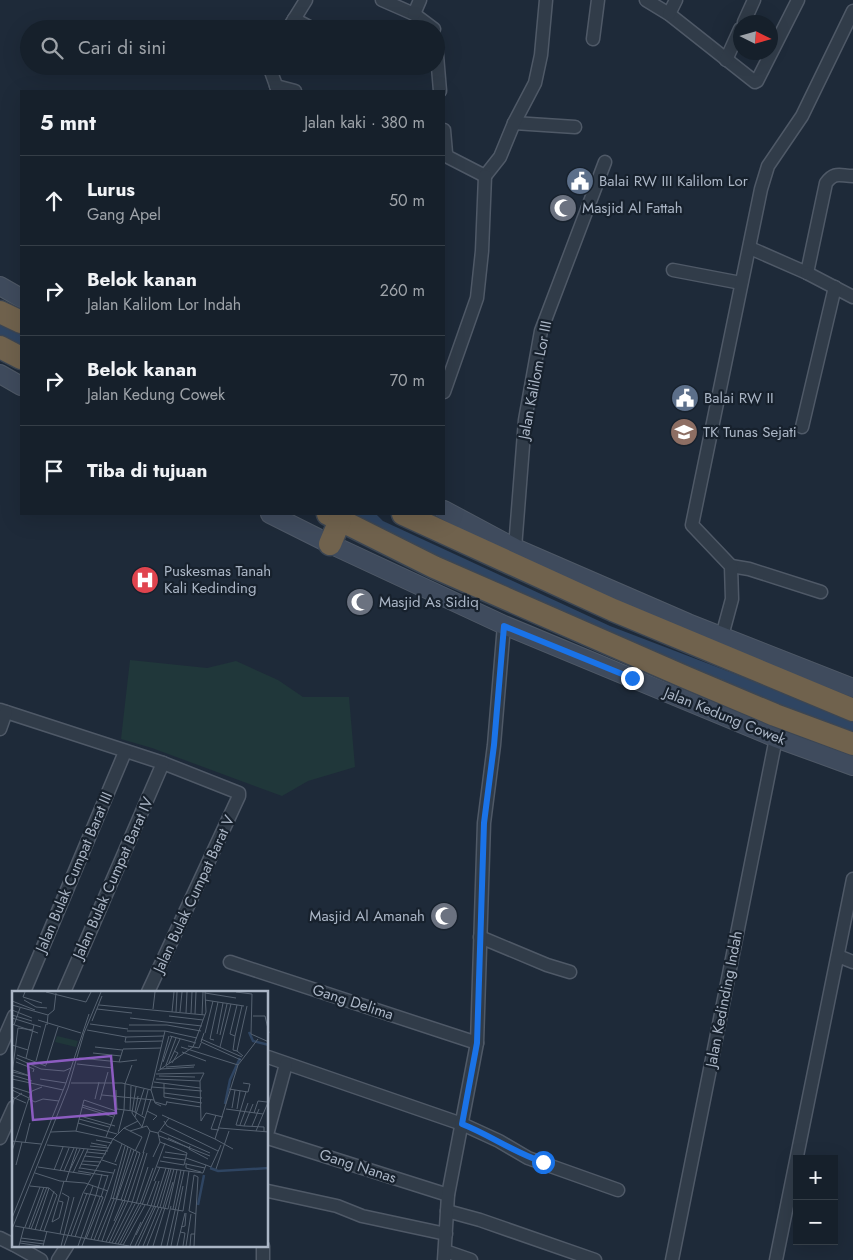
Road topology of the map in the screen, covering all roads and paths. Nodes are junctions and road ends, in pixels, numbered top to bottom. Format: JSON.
{"nodes":[{"id":1,"x":306,"y":0,"type":"edge"},
{"id":2,"x":382,"y":0,"type":"edge"},
{"id":3,"x":420,"y":0,"type":"edge"},
{"id":4,"x":546,"y":0,"type":"edge"},
{"id":5,"x":598,"y":0,"type":"edge"},
{"id":6,"x":646,"y":0,"type":"edge"},
{"id":7,"x":676,"y":0,"type":"edge"},
{"id":8,"x":754,"y":0,"type":"edge"},
{"id":9,"x":798,"y":0,"type":"edge"},
{"id":10,"x":853,"y":11,"type":"edge"},
{"id":11,"x":414,"y":14,"type":"junction"},
{"id":12,"x":669,"y":14,"type":"junction"},
{"id":13,"x":747,"y":15,"type":"edge"},
{"id":14,"x":294,"y":20,"type":"edge"},
{"id":15,"x":423,"y":20,"type":"edge"},
{"id":16,"x":593,"y":39,"type":"dead end"},
{"id":17,"x":733,"y":44,"type":"edge"},
{"id":18,"x":726,"y":60,"type":"junction"},
{"id":19,"x":272,"y":75,"type":"edge"},
{"id":20,"x":439,"y":75,"type":"edge"},
{"id":21,"x":277,"y":89,"type":"edge"},
{"id":22,"x":440,"y":90,"type":"edge"},
{"id":23,"x":514,"y":123,"type":"junction"},
{"id":24,"x":575,"y":127,"type":"dead end"},
{"id":25,"x":445,"y":142,"type":"edge"},
{"id":26,"x":605,"y":162,"type":"dead end"},
{"id":27,"x":485,"y":176,"type":"junction"},
{"id":28,"x":853,"y":176,"type":"edge"},
{"id":29,"x":750,"y":248,"type":"junction"},
{"id":30,"x":673,"y":270,"type":"dead end"},
{"id":31,"x":807,"y":273,"type":"junction"},
{"id":32,"x":741,"y":283,"type":"junction"},
{"id":33,"x":0,"y":286,"type":"edge"},
{"id":34,"x":835,"y":288,"type":"junction"},
{"id":35,"x":20,"y":297,"type":"edge"},
{"id":36,"x":853,"y":297,"type":"edge"},
{"id":37,"x":0,"y":312,"type":"edge"},
{"id":38,"x":20,"y":322,"type":"edge"},
{"id":39,"x":0,"y":347,"type":"edge"},
{"id":40,"x":20,"y":357,"type":"edge"},
{"id":41,"x":0,"y":374,"type":"edge"},
{"id":42,"x":20,"y":385,"type":"edge"},
{"id":43,"x":445,"y":389,"type":"edge"},
{"id":44,"x":802,"y":427,"type":"dead end"},
{"id":45,"x":445,"y":511,"type":"edge"},
{"id":46,"x":272,"y":515,"type":"edge"},
{"id":47,"x":405,"y":515,"type":"edge"},
{"id":48,"x":334,"y":517,"type":"edge"},
{"id":49,"x":330,"y":544,"type":"junction"},
{"id":50,"x":515,"y":548,"type":"junction"},
{"id":51,"x":730,"y":566,"type":"junction"},
{"id":52,"x":821,"y":592,"type":"dead end"},
{"id":53,"x":504,"y":626,"type":"junction"},
{"id":54,"x":722,"y":636,"type":"junction"},
{"id":55,"x":853,"y":688,"type":"edge"},
{"id":56,"x":853,"y":710,"type":"edge"},
{"id":57,"x":3,"y":711,"type":"edge"},
{"id":58,"x":0,"y":728,"type":"edge"},
{"id":59,"x":776,"y":738,"type":"junction"},
{"id":60,"x":853,"y":744,"type":"edge"},
{"id":61,"x":125,"y":752,"type":"junction"},
{"id":62,"x":164,"y":763,"type":"junction"},
{"id":63,"x":853,"y":766,"type":"edge"},
{"id":64,"x":853,"y":879,"type":"edge"},
{"id":65,"x":480,"y":937,"type":"junction"},
{"id":66,"x":838,"y":956,"type":"junction"},
{"id":67,"x":230,"y":962,"type":"dead end"},
{"id":68,"x":853,"y":962,"type":"edge"},
{"id":69,"x":570,"y":972,"type":"dead end"},
{"id":70,"x":24,"y":991,"type":"edge"},
{"id":71,"x":64,"y":991,"type":"edge"},
{"id":72,"x":148,"y":991,"type":"edge"},
{"id":73,"x":12,"y":1021,"type":"edge"},
{"id":74,"x":477,"y":1043,"type":"junction"},
{"id":75,"x":0,"y":1048,"type":"edge"},
{"id":76,"x":269,"y":1057,"type":"edge"},
{"id":77,"x":286,"y":1064,"type":"junction"},
{"id":78,"x":272,"y":1093,"type":"edge"},
{"id":79,"x":12,"y":1111,"type":"edge"},
{"id":80,"x":269,"y":1121,"type":"edge"},
{"id":81,"x":462,"y":1124,"type":"junction"},
{"id":82,"x":0,"y":1138,"type":"edge"},
{"id":83,"x":269,"y":1138,"type":"edge"},
{"id":84,"x":618,"y":1190,"type":"dead end"},
{"id":85,"x":269,"y":1192,"type":"edge"},
{"id":86,"x":448,"y":1195,"type":"junction"},
{"id":87,"x":447,"y":1212,"type":"junction"},
{"id":88,"x":446,"y":1234,"type":"junction"},
{"id":89,"x":0,"y":1238,"type":"edge"},
{"id":90,"x":12,"y":1244,"type":"edge"},
{"id":91,"x":66,"y":1248,"type":"edge"},
{"id":92,"x":29,"y":1249,"type":"edge"},
{"id":93,"x":445,"y":1255,"type":"edge"},
{"id":94,"x":41,"y":1260,"type":"edge"},
{"id":95,"x":58,"y":1260,"type":"edge"},
{"id":96,"x":471,"y":1260,"type":"edge"},
{"id":97,"x":595,"y":1260,"type":"edge"},
{"id":98,"x":672,"y":1260,"type":"edge"},
{"id":99,"x":776,"y":1260,"type":"edge"}],
"edges":[{"from":1,"to":14,"type":"street"},
{"from":2,"to":11,"type":"street"},
{"from":3,"to":11,"type":"street"},
{"from":4,"to":23,"type":"street"},
{"from":5,"to":16,"type":"street"},
{"from":6,"to":12,"type":"street"},
{"from":7,"to":12,"type":"street"},
{"from":8,"to":13,"type":"street"},
{"from":9,"to":18,"type":"street"},
{"from":10,"to":29,"type":"street"},
{"from":11,"to":15,"type":"street"},
{"from":12,"to":18,"type":"street"},
{"from":17,"to":18,"type":"street"},
{"from":19,"to":21,"type":"street"},
{"from":20,"to":22,"type":"street"},
{"from":23,"to":24,"type":"street"},
{"from":23,"to":27,"type":"street"},
{"from":25,"to":27,"type":"street"},
{"from":26,"to":50,"type":"street","name":"Jalan Kalilom Lor III"},
{"from":27,"to":43,"type":"street"},
{"from":28,"to":31,"type":"street"},
{"from":29,"to":31,"type":"street"},
{"from":29,"to":32,"type":"street"},
{"from":30,"to":32,"type":"street"},
{"from":31,"to":34,"type":"street"},
{"from":32,"to":51,"type":"street"},
{"from":33,"to":35,"type":"main road"},
{"from":34,"to":36,"type":"street"},
{"from":34,"to":44,"type":"street"},
{"from":37,"to":38,"type":"highway"},
{"from":39,"to":40,"type":"highway"},
{"from":41,"to":42,"type":"main road"},
{"from":45,"to":50,"type":"main road"},
{"from":46,"to":49,"type":"main road","name":"Jalan Kedung Cowek"},
{"from":47,"to":56,"type":"highway"},
{"from":48,"to":49,"type":"highway"},
{"from":48,"to":60,"type":"highway","name":"Jalan Kedung Cowek"},
{"from":49,"to":53,"type":"main road","name":"Jalan Kedung Cowek"},
{"from":50,"to":54,"type":"main road"},
{"from":51,"to":52,"type":"street"},
{"from":51,"to":54,"type":"street"},
{"from":53,"to":59,"type":"main road","name":"Jalan Kedung Cowek"},
{"from":53,"to":65,"type":"street"},
{"from":54,"to":55,"type":"main road"},
{"from":57,"to":58,"type":"street"},
{"from":57,"to":61,"type":"street"},
{"from":59,"to":63,"type":"main road","name":"Jalan Kedung Cowek"},
{"from":59,"to":98,"type":"street","name":"Jalan Kedinding Indah"},
{"from":61,"to":62,"type":"street"},
{"from":61,"to":70,"type":"street","name":"Jalan Bulak Cumpat Barat III"},
{"from":62,"to":71,"type":"street","name":"Jalan Bulak Cumpat Barat IV"},
{"from":62,"to":72,"type":"street","name":"Jalan Bulak Cumpat Barat V"},
{"from":64,"to":66,"type":"street"},
{"from":65,"to":69,"type":"street"},
{"from":65,"to":74,"type":"street"},
{"from":66,"to":68,"type":"street"},
{"from":66,"to":99,"type":"street"},
{"from":67,"to":74,"type":"street","name":"Gang Delima"},
{"from":73,"to":75,"type":"street"},
{"from":74,"to":81,"type":"street"},
{"from":76,"to":77,"type":"street"},
{"from":77,"to":78,"type":"street"},
{"from":77,"to":81,"type":"street"},
{"from":78,"to":80,"type":"street"},
{"from":79,"to":82,"type":"street"},
{"from":81,"to":84,"type":"street"},
{"from":81,"to":86,"type":"street"},
{"from":83,"to":86,"type":"street","name":"Gang Nanas"},
{"from":85,"to":88,"type":"street"},
{"from":86,"to":87,"type":"street"},
{"from":87,"to":88,"type":"street"},
{"from":87,"to":97,"type":"street"},
{"from":88,"to":93,"type":"street"},
{"from":89,"to":90,"type":"street"},
{"from":91,"to":95,"type":"street"},
{"from":92,"to":94,"type":"street"},
{"from":93,"to":96,"type":"street"}]}
